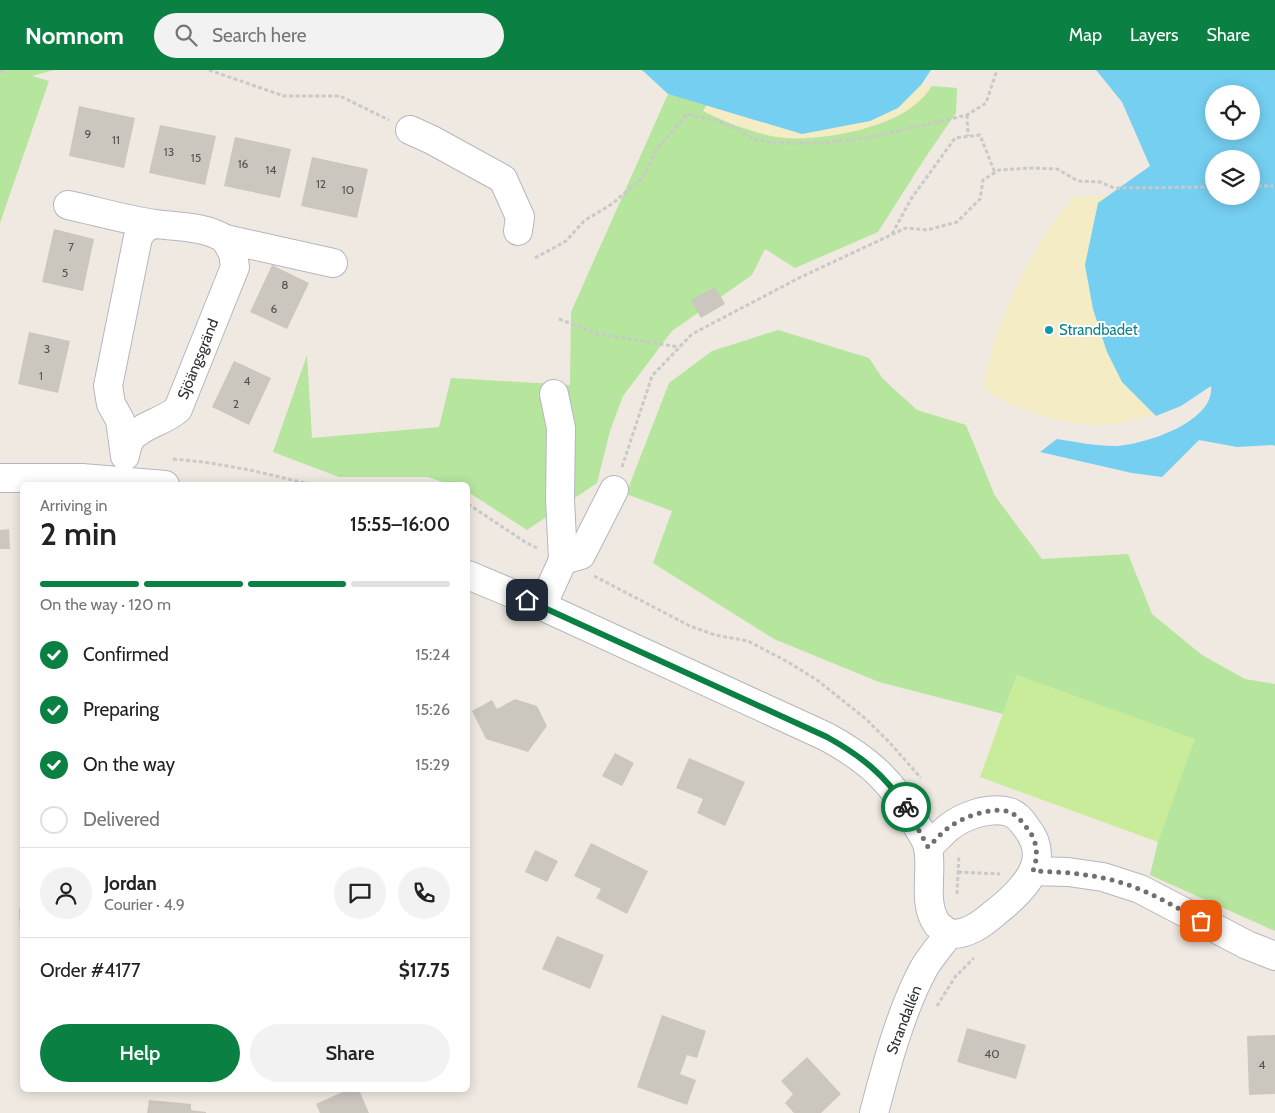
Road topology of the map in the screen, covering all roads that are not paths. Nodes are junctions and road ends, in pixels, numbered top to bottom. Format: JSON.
{"nodes":[{"id":1,"x":410,"y":130,"type":"road end"},
{"id":2,"x":68,"y":204,"type":"dead end"},
{"id":3,"x":154,"y":224,"type":"junction"},
{"id":4,"x":518,"y":231,"type":"dead end"},
{"id":5,"x":225,"y":239,"type":"junction"},
{"id":6,"x":333,"y":263,"type":"dead end"},
{"id":7,"x":554,"y":394,"type":"dead end"},
{"id":8,"x":121,"y":469,"type":"junction"},
{"id":9,"x":0,"y":478,"type":"edge"},
{"id":10,"x":157,"y":482,"type":"edge"},
{"id":11,"x":614,"y":490,"type":"road end"},
{"id":12,"x":563,"y":560,"type":"junction"},
{"id":13,"x":470,"y":576,"type":"edge"},
{"id":14,"x":542,"y":606,"type":"junction"},
{"id":15,"x":928,"y":847,"type":"junction"},
{"id":16,"x":1033,"y":871,"type":"junction"},
{"id":17,"x":949,"y":934,"type":"junction"},
{"id":18,"x":1275,"y":956,"type":"edge"},
{"id":19,"x":874,"y":1113,"type":"edge"}],
"edges":[{"from":1,"to":4,"type":"street"},
{"from":2,"to":3,"type":"street"},
{"from":3,"to":5,"type":"street"},
{"from":3,"to":8,"type":"street"},
{"from":5,"to":6,"type":"street"},
{"from":5,"to":8,"type":"street","name":"Sjöängsgränd"},
{"from":7,"to":12,"type":"street"},
{"from":8,"to":9,"type":"street"},
{"from":8,"to":10,"type":"street"},
{"from":11,"to":12,"type":"street"},
{"from":12,"to":14,"type":"street"},
{"from":13,"to":14,"type":"street"},
{"from":14,"to":15,"type":"street"},
{"from":15,"to":16,"type":"street"},
{"from":15,"to":17,"type":"street"},
{"from":16,"to":17,"type":"street"},
{"from":16,"to":18,"type":"street"},
{"from":17,"to":19,"type":"street","name":"Strandallén"}]}
